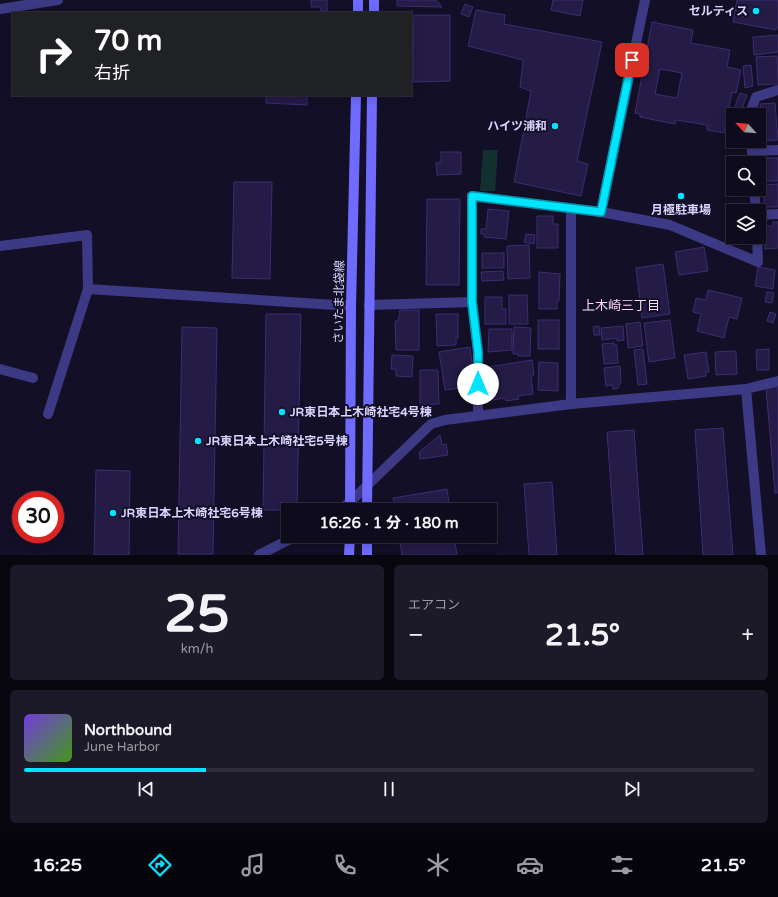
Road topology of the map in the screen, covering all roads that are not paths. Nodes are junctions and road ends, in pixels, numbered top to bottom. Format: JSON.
{"nodes":[{"id":1,"x":58,"y":0,"type":"edge"},
{"id":2,"x":358,"y":0,"type":"edge"},
{"id":3,"x":374,"y":0,"type":"edge"},
{"id":4,"x":645,"y":0,"type":"edge"},
{"id":5,"x":0,"y":9,"type":"edge"},
{"id":6,"x":358,"y":12,"type":"edge"},
{"id":7,"x":374,"y":12,"type":"edge"},
{"id":8,"x":778,"y":90,"type":"edge"},
{"id":9,"x":356,"y":96,"type":"edge"},
{"id":10,"x":372,"y":96,"type":"edge"},
{"id":11,"x":752,"y":108,"type":"edge"},
{"id":12,"x":764,"y":148,"type":"edge"},
{"id":13,"x":778,"y":150,"type":"edge"},
{"id":14,"x":571,"y":209,"type":"junction"},
{"id":15,"x":601,"y":212,"type":"junction"},
{"id":16,"x":778,"y":214,"type":"edge"},
{"id":17,"x":766,"y":215,"type":"edge"},
{"id":18,"x":757,"y":244,"type":"edge"},
{"id":19,"x":0,"y":246,"type":"edge"},
{"id":20,"x":88,"y":289,"type":"junction"},
{"id":21,"x":472,"y":302,"type":"junction"},
{"id":22,"x":369,"y":305,"type":"junction"},
{"id":23,"x":351,"y":306,"type":"junction"},
{"id":24,"x":0,"y":368,"type":"edge"},
{"id":25,"x":32,"y":378,"type":"dead end"},
{"id":26,"x":778,"y":381,"type":"edge"},
{"id":27,"x":746,"y":389,"type":"junction"},
{"id":28,"x":571,"y":404,"type":"junction"},
{"id":29,"x":48,"y":414,"type":"dead end"},
{"id":30,"x":478,"y":415,"type":"junction"},
{"id":31,"x":368,"y":486,"type":"junction"},
{"id":32,"x":350,"y":503,"type":"edge"},
{"id":33,"x":353,"y":503,"type":"edge"},
{"id":34,"x":367,"y":503,"type":"edge"},
{"id":35,"x":282,"y":543,"type":"edge"},
{"id":36,"x":350,"y":543,"type":"edge"},
{"id":37,"x":367,"y":543,"type":"edge"},
{"id":38,"x":259,"y":555,"type":"edge"},
{"id":39,"x":349,"y":555,"type":"edge"},
{"id":40,"x":367,"y":555,"type":"edge"},
{"id":41,"x":761,"y":555,"type":"edge"}],
"edges":[{"from":1,"to":5,"type":"street"},
{"from":2,"to":6,"type":"main road"},
{"from":3,"to":7,"type":"main road"},
{"from":4,"to":15,"type":"street"},
{"from":8,"to":11,"type":"street"},
{"from":9,"to":23,"type":"main road","name":"さいたま北袋線"},
{"from":10,"to":22,"type":"main road"},
{"from":12,"to":13,"type":"street"},
{"from":14,"to":15,"type":"street"},
{"from":14,"to":21,"type":"street"},
{"from":14,"to":28,"type":"street"},
{"from":15,"to":18,"type":"street"},
{"from":16,"to":17,"type":"street"},
{"from":19,"to":20,"type":"street"},
{"from":20,"to":23,"type":"street"},
{"from":20,"to":29,"type":"street"},
{"from":21,"to":22,"type":"street"},
{"from":21,"to":30,"type":"street"},
{"from":22,"to":31,"type":"main road"},
{"from":23,"to":32,"type":"main road","name":"さいたま北袋線"},
{"from":24,"to":25,"type":"street"},
{"from":26,"to":27,"type":"street"},
{"from":27,"to":28,"type":"street"},
{"from":27,"to":41,"type":"street"},
{"from":28,"to":30,"type":"street"},
{"from":30,"to":31,"type":"street"},
{"from":31,"to":33,"type":"street"},
{"from":31,"to":34,"type":"main road"},
{"from":35,"to":38,"type":"street"},
{"from":36,"to":39,"type":"main road"},
{"from":37,"to":40,"type":"main road"}]}
